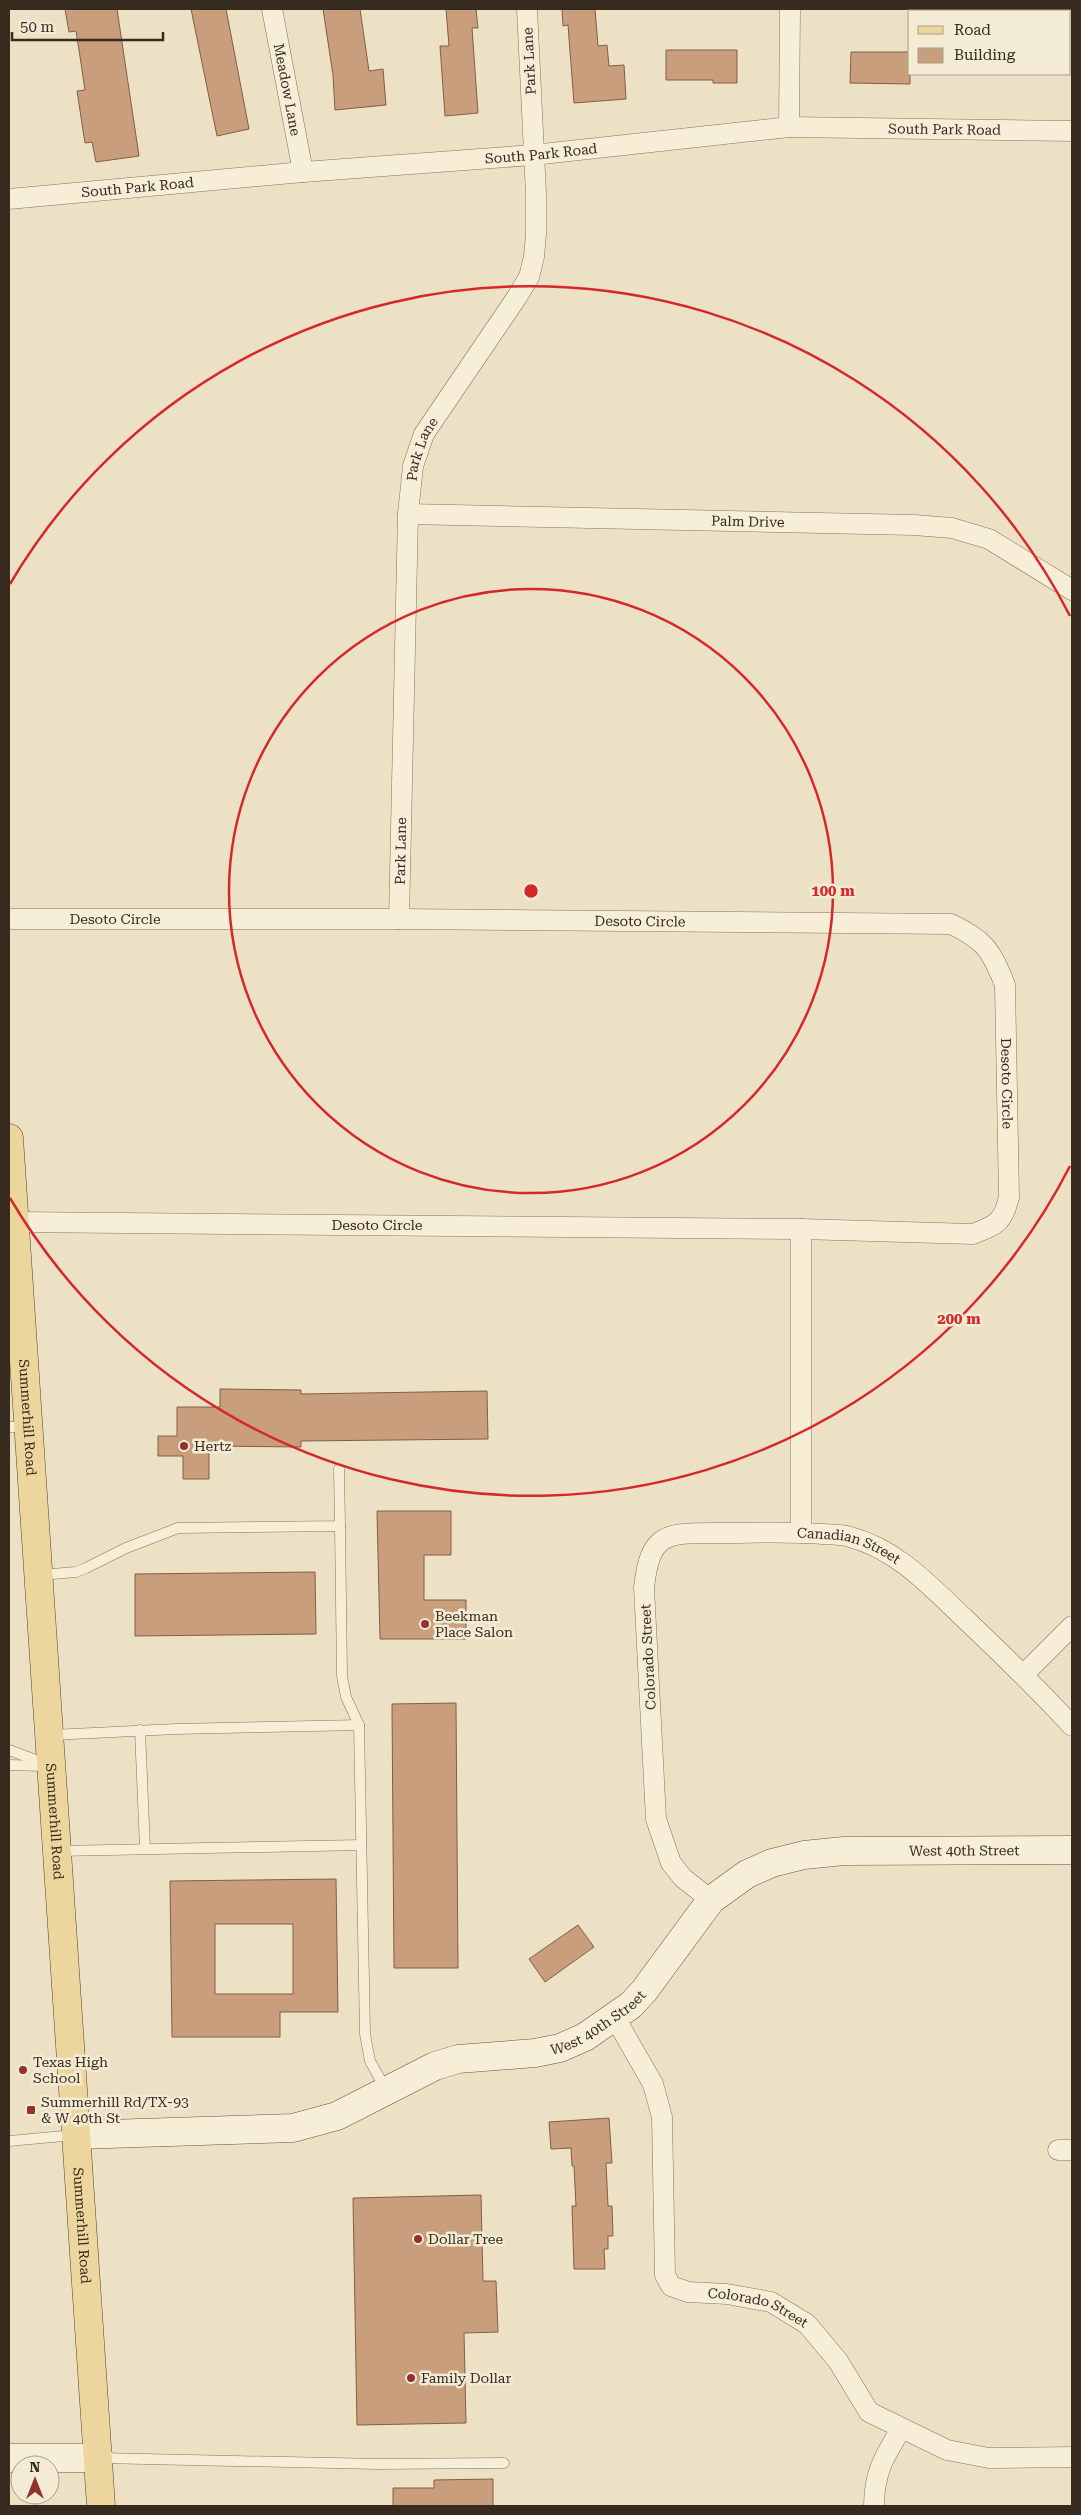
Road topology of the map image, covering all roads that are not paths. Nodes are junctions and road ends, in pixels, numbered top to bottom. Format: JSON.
{"nodes":[{"id":1,"x":272,"y":9,"type":"edge"},
{"id":2,"x":527,"y":9,"type":"edge"},
{"id":3,"x":790,"y":9,"type":"edge"},
{"id":4,"x":789,"y":127,"type":"junction"},
{"id":5,"x":1072,"y":131,"type":"edge"},
{"id":6,"x":534,"y":155,"type":"junction"},
{"id":7,"x":303,"y":172,"type":"junction"},
{"id":8,"x":9,"y":199,"type":"edge"},
{"id":9,"x":408,"y":514,"type":"junction"},
{"id":10,"x":1072,"y":590,"type":"edge"},
{"id":11,"x":399,"y":918,"type":"junction"},
{"id":12,"x":9,"y":919,"type":"edge"},
{"id":13,"x":9,"y":1138,"type":"edge"},
{"id":14,"x":15,"y":1222,"type":"junction"},
{"id":15,"x":801,"y":1229,"type":"junction"},
{"id":16,"x":19,"y":1427,"type":"edge"},
{"id":17,"x":339,"y":1469,"type":"dead end"},
{"id":18,"x":340,"y":1526,"type":"junction"},
{"id":19,"x":801,"y":1532,"type":"junction"},
{"id":20,"x":39,"y":1576,"type":"junction"},
{"id":21,"x":1072,"y":1626,"type":"edge"},
{"id":22,"x":1024,"y":1674,"type":"junction"},
{"id":23,"x":359,"y":1725,"type":"junction"},
{"id":24,"x":1072,"y":1726,"type":"edge"},
{"id":25,"x":140,"y":1730,"type":"junction"},
{"id":26,"x":50,"y":1736,"type":"junction"},
{"id":27,"x":9,"y":1750,"type":"edge"},
{"id":28,"x":9,"y":1765,"type":"edge"},
{"id":29,"x":52,"y":1766,"type":"junction"},
{"id":30,"x":361,"y":1846,"type":"junction"},
{"id":31,"x":145,"y":1848,"type":"junction"},
{"id":32,"x":1072,"y":1850,"type":"edge"},
{"id":33,"x":58,"y":1851,"type":"junction"},
{"id":34,"x":711,"y":1900,"type":"junction"},
{"id":35,"x":614,"y":2016,"type":"junction"},
{"id":36,"x":386,"y":2090,"type":"junction"},
{"id":37,"x":77,"y":2135,"type":"junction"},
{"id":38,"x":9,"y":2141,"type":"edge"},
{"id":39,"x":901,"y":2429,"type":"junction"},
{"id":40,"x":1072,"y":2457,"type":"edge"},
{"id":41,"x":9,"y":2458,"type":"edge"},
{"id":42,"x":99,"y":2458,"type":"junction"},
{"id":43,"x":504,"y":2463,"type":"dead end"},
{"id":44,"x":101,"y":2506,"type":"edge"},
{"id":45,"x":874,"y":2506,"type":"edge"}],
"edges":[{"from":1,"to":7,"type":"street","name":"Meadow Lane"},
{"from":2,"to":6,"type":"street","name":"Park Lane"},
{"from":3,"to":4,"type":"street"},
{"from":4,"to":5,"type":"street","name":"South Park Road"},
{"from":4,"to":6,"type":"street","name":"South Park Road"},
{"from":6,"to":7,"type":"street","name":"South Park Road"},
{"from":6,"to":9,"type":"street","name":"Park Lane"},
{"from":7,"to":8,"type":"street","name":"South Park Road"},
{"from":9,"to":10,"type":"street","name":"Palm Drive"},
{"from":9,"to":11,"type":"street","name":"Park Lane"},
{"from":11,"to":12,"type":"street","name":"Desoto Circle"},
{"from":11,"to":15,"type":"street","name":"Desoto Circle"},
{"from":13,"to":14,"type":"main road","name":"Summerhill Road"},
{"from":14,"to":15,"type":"street","name":"Desoto Circle"},
{"from":14,"to":16,"type":"main road","name":"Summerhill Road"},
{"from":15,"to":19,"type":"street","name":"Canadian Street"},
{"from":16,"to":20,"type":"main road","name":"Summerhill Road"},
{"from":17,"to":18,"type":"lane"},
{"from":18,"to":20,"type":"lane"},
{"from":18,"to":23,"type":"lane"},
{"from":19,"to":22,"type":"street","name":"Canadian Street"},
{"from":19,"to":34,"type":"street","name":"Colorado Street"},
{"from":20,"to":26,"type":"main road","name":"Summerhill Road"},
{"from":21,"to":22,"type":"street"},
{"from":22,"to":24,"type":"street","name":"Canadian Street"},
{"from":23,"to":25,"type":"lane"},
{"from":23,"to":30,"type":"lane"},
{"from":25,"to":26,"type":"lane"},
{"from":25,"to":31,"type":"lane"},
{"from":26,"to":29,"type":"main road","name":"Summerhill Road"},
{"from":27,"to":29,"type":"lane"},
{"from":28,"to":29,"type":"lane"},
{"from":29,"to":33,"type":"main road","name":"Summerhill Road"},
{"from":30,"to":31,"type":"lane"},
{"from":30,"to":36,"type":"lane"},
{"from":31,"to":33,"type":"lane"},
{"from":32,"to":34,"type":"street","name":"West 40th Street"},
{"from":33,"to":37,"type":"main road","name":"Summerhill Road"},
{"from":34,"to":35,"type":"street","name":"West 40th Street"},
{"from":35,"to":36,"type":"street","name":"West 40th Street"},
{"from":35,"to":39,"type":"street","name":"Colorado Street"},
{"from":36,"to":37,"type":"street","name":"West 40th Street"},
{"from":37,"to":38,"type":"lane"},
{"from":37,"to":42,"type":"main road","name":"Summerhill Road"},
{"from":39,"to":40,"type":"street","name":"Colorado Street"},
{"from":39,"to":45,"type":"street"},
{"from":41,"to":42,"type":"street"},
{"from":42,"to":43,"type":"lane"},
{"from":42,"to":44,"type":"main road","name":"Summerhill Road"}]}
